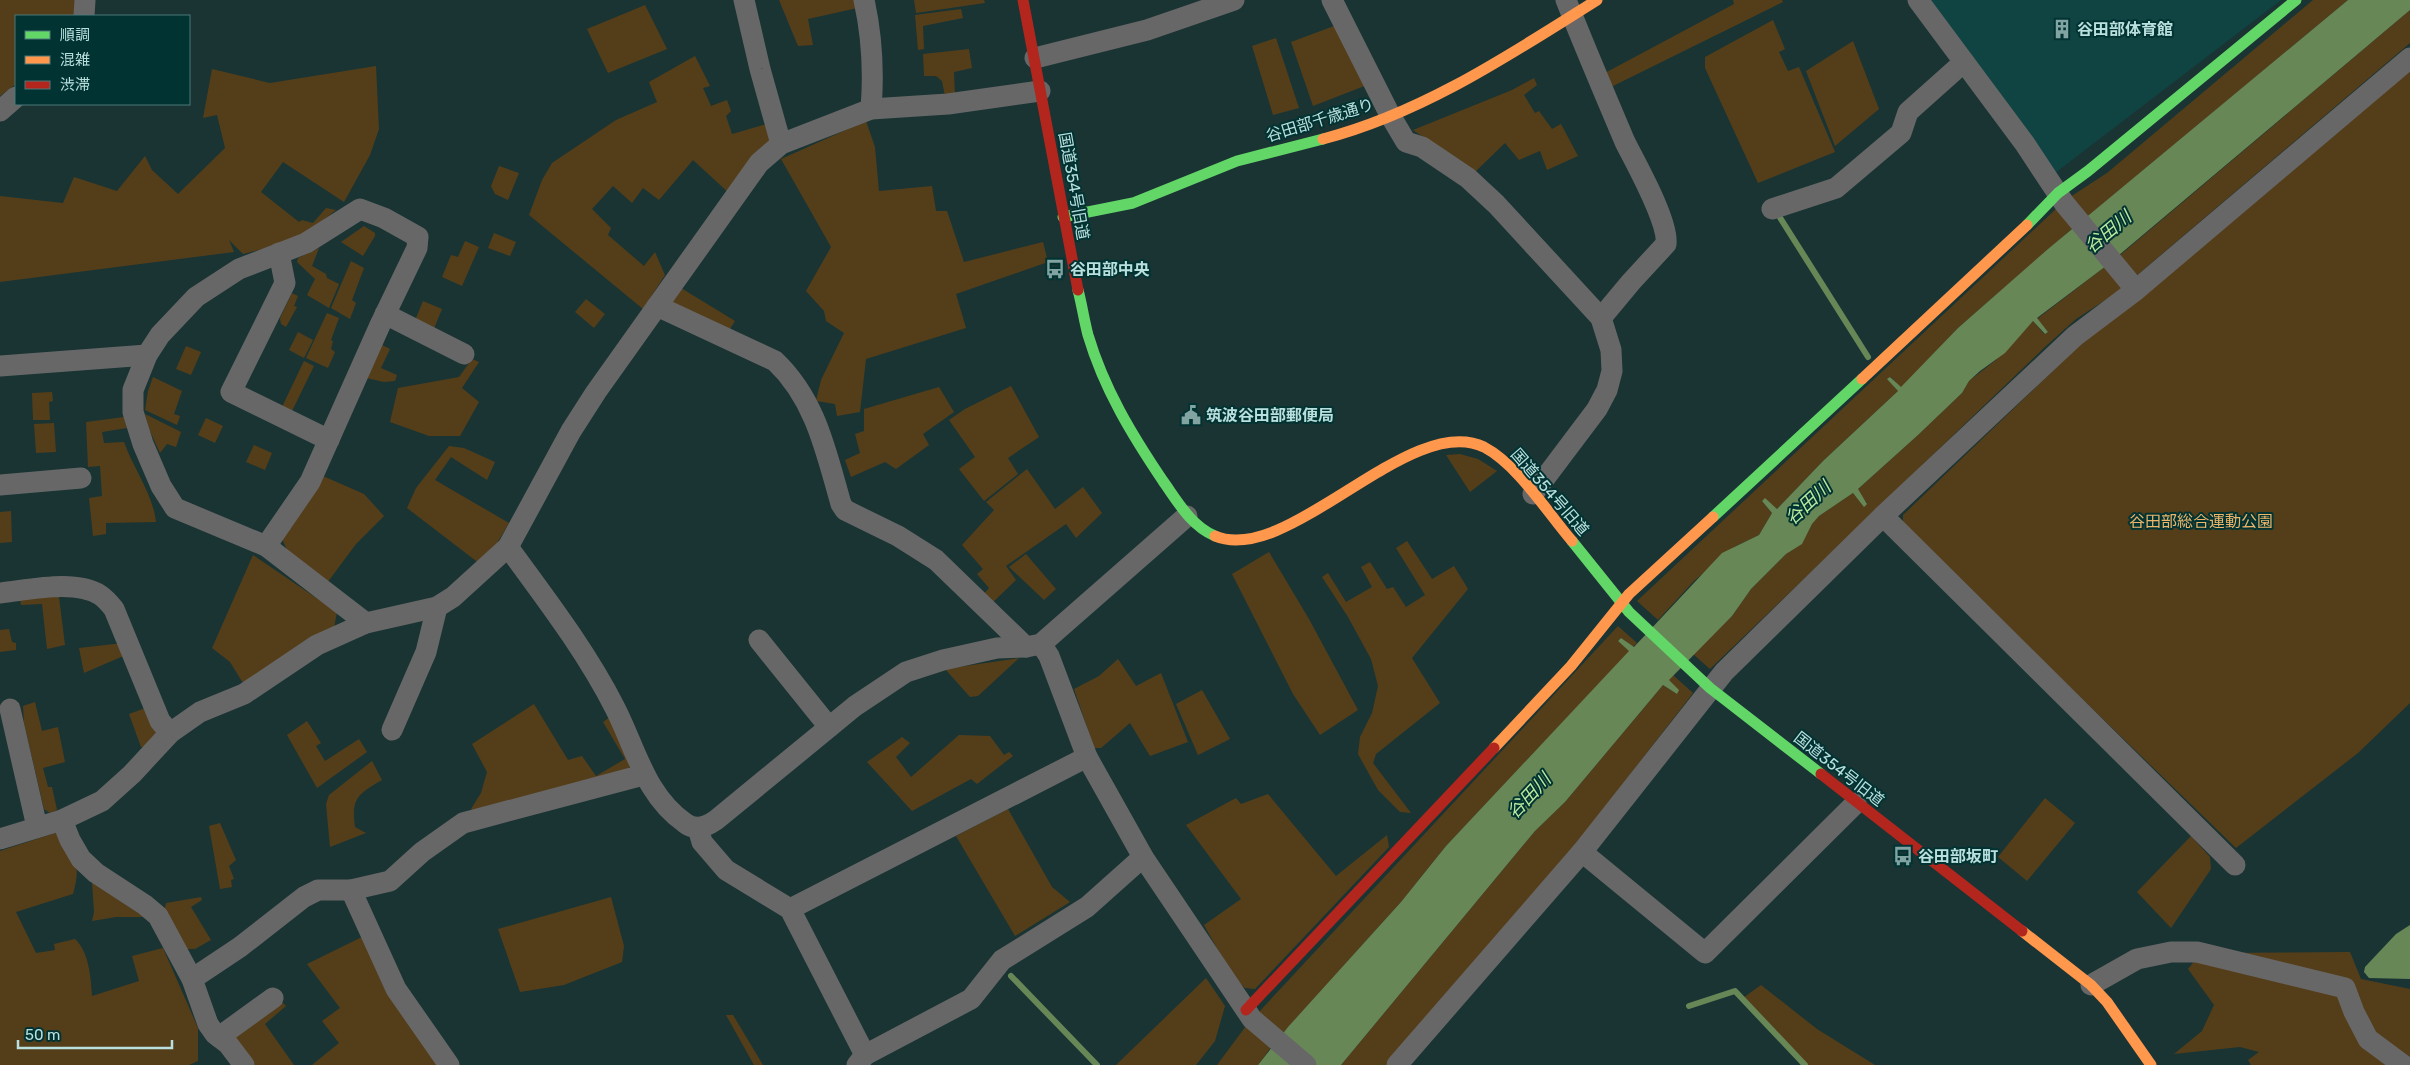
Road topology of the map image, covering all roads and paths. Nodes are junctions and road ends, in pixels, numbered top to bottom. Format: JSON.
{"nodes":[{"id":1,"x":86,"y":0,"type":"edge"},
{"id":2,"x":744,"y":0,"type":"edge"},
{"id":3,"x":864,"y":0,"type":"edge"},
{"id":4,"x":1024,"y":0,"type":"edge"},
{"id":5,"x":1234,"y":0,"type":"edge"},
{"id":6,"x":1332,"y":0,"type":"edge"},
{"id":7,"x":1597,"y":0,"type":"edge"},
{"id":8,"x":1918,"y":0,"type":"edge"},
{"id":9,"x":2296,"y":0,"type":"edge"},
{"id":10,"x":1569,"y":8,"type":"edge"},
{"id":11,"x":84,"y":15,"type":"edge"},
{"id":12,"x":1034,"y":58,"type":"junction"},
{"id":13,"x":2410,"y":58,"type":"edge"},
{"id":14,"x":1964,"y":62,"type":"junction"},
{"id":15,"x":1040,"y":91,"type":"junction"},
{"id":16,"x":15,"y":98,"type":"edge"},
{"id":17,"x":871,"y":109,"type":"junction"},
{"id":18,"x":0,"y":111,"type":"edge"},
{"id":19,"x":1390,"y":115,"type":"junction"},
{"id":20,"x":781,"y":144,"type":"junction"},
{"id":21,"x":2061,"y":198,"type":"junction"},
{"id":22,"x":1772,"y":210,"type":"dead end"},
{"id":23,"x":1063,"y":216,"type":"junction"},
{"id":24,"x":279,"y":253,"type":"junction"},
{"id":25,"x":2134,"y":287,"type":"junction"},
{"id":26,"x":657,"y":306,"type":"junction"},
{"id":27,"x":385,"y":314,"type":"junction"},
{"id":28,"x":1601,"y":318,"type":"junction"},
{"id":29,"x":464,"y":354,"type":"dead end"},
{"id":30,"x":147,"y":355,"type":"junction"},
{"id":31,"x":0,"y":366,"type":"edge"},
{"id":32,"x":329,"y":440,"type":"junction"},
{"id":33,"x":81,"y":478,"type":"dead end"},
{"id":34,"x":0,"y":485,"type":"edge"},
{"id":35,"x":1533,"y":494,"type":"junction"},
{"id":36,"x":1187,"y":516,"type":"junction"},
{"id":37,"x":1883,"y":516,"type":"junction"},
{"id":38,"x":266,"y":546,"type":"junction"},
{"id":39,"x":508,"y":547,"type":"junction"},
{"id":40,"x":0,"y":593,"type":"edge"},
{"id":41,"x":1622,"y":603,"type":"junction"},
{"id":42,"x":437,"y":608,"type":"junction"},
{"id":43,"x":366,"y":623,"type":"junction"},
{"id":44,"x":759,"y":640,"type":"dead end"},
{"id":45,"x":1034,"y":646,"type":"junction"},
{"id":46,"x":1704,"y":683,"type":"junction"},
{"id":47,"x":10,"y":709,"type":"dead end"},
{"id":48,"x":829,"y":727,"type":"junction"},
{"id":49,"x":392,"y":730,"type":"dead end"},
{"id":50,"x":170,"y":733,"type":"junction"},
{"id":51,"x":1087,"y":757,"type":"junction"},
{"id":52,"x":643,"y":775,"type":"junction"},
{"id":53,"x":1856,"y":803,"type":"junction"},
{"id":54,"x":62,"y":820,"type":"junction"},
{"id":55,"x":37,"y":828,"type":"junction"},
{"id":56,"x":698,"y":828,"type":"junction"},
{"id":57,"x":0,"y":839,"type":"edge"},
{"id":58,"x":1582,"y":852,"type":"junction"},
{"id":59,"x":1143,"y":857,"type":"junction"},
{"id":60,"x":2235,"y":865,"type":"dead end"},
{"id":61,"x":351,"y":890,"type":"junction"},
{"id":62,"x":790,"y":910,"type":"junction"},
{"id":63,"x":192,"y":979,"type":"junction"},
{"id":64,"x":2091,"y":985,"type":"junction"},
{"id":65,"x":273,"y":998,"type":"dead end"},
{"id":66,"x":1249,"y":1014,"type":"junction"},
{"id":67,"x":219,"y":1037,"type":"junction"},
{"id":68,"x":861,"y":1060,"type":"edge"},
{"id":69,"x":244,"y":1065,"type":"edge"},
{"id":70,"x":449,"y":1065,"type":"edge"},
{"id":71,"x":1306,"y":1065,"type":"edge"},
{"id":72,"x":1396,"y":1065,"type":"edge"},
{"id":73,"x":2150,"y":1065,"type":"edge"},
{"id":74,"x":2403,"y":1065,"type":"edge"}],
"edges":[{"from":1,"to":11,"type":"street"},
{"from":2,"to":20,"type":"street"},
{"from":3,"to":17,"type":"street"},
{"from":4,"to":12,"type":"street","name":"国道354号旧道"},
{"from":5,"to":12,"type":"street"},
{"from":6,"to":19,"type":"street"},
{"from":7,"to":10,"type":"street","name":"谷田部千歳通り"},
{"from":8,"to":14,"type":"street"},
{"from":9,"to":21,"type":"street"},
{"from":10,"to":19,"type":"street","name":"谷田部千歳通り"},
{"from":10,"to":28,"type":"street"},
{"from":12,"to":15,"type":"street","name":"国道354号旧道"},
{"from":13,"to":25,"type":"street"},
{"from":14,"to":21,"type":"street"},
{"from":14,"to":22,"type":"street"},
{"from":15,"to":17,"type":"street"},
{"from":15,"to":23,"type":"street","name":"国道354号旧道"},
{"from":16,"to":18,"type":"street"},
{"from":17,"to":20,"type":"street"},
{"from":19,"to":23,"type":"street","name":"谷田部千歳通り"},
{"from":19,"to":28,"type":"street"},
{"from":20,"to":26,"type":"street"},
{"from":21,"to":25,"type":"street"},
{"from":21,"to":41,"type":"street"},
{"from":23,"to":36,"type":"street","name":"国道354号旧道"},
{"from":24,"to":27,"type":"street"},
{"from":24,"to":30,"type":"street"},
{"from":24,"to":32,"type":"street"},
{"from":25,"to":37,"type":"street"},
{"from":26,"to":39,"type":"street"},
{"from":26,"to":45,"type":"street"},
{"from":27,"to":29,"type":"street"},
{"from":27,"to":32,"type":"street"},
{"from":28,"to":35,"type":"street"},
{"from":30,"to":31,"type":"street"},
{"from":30,"to":38,"type":"street"},
{"from":32,"to":38,"type":"street"},
{"from":33,"to":34,"type":"street"},
{"from":35,"to":36,"type":"street","name":"国道354号旧道"},
{"from":35,"to":41,"type":"street","name":"国道354号旧道"},
{"from":36,"to":45,"type":"street"},
{"from":37,"to":46,"type":"street"},
{"from":37,"to":60,"type":"street"},
{"from":38,"to":43,"type":"street"},
{"from":39,"to":42,"type":"street"},
{"from":39,"to":52,"type":"street"},
{"from":40,"to":50,"type":"street"},
{"from":41,"to":46,"type":"street","name":"国道354号旧道"},
{"from":41,"to":66,"type":"street"},
{"from":42,"to":43,"type":"street"},
{"from":42,"to":49,"type":"street"},
{"from":43,"to":50,"type":"street"},
{"from":44,"to":48,"type":"street"},
{"from":45,"to":48,"type":"street"},
{"from":45,"to":51,"type":"street"},
{"from":46,"to":53,"type":"street","name":"国道354号旧道"},
{"from":46,"to":58,"type":"street"},
{"from":47,"to":55,"type":"street"},
{"from":48,"to":56,"type":"street"},
{"from":50,"to":54,"type":"street"},
{"from":51,"to":59,"type":"street"},
{"from":51,"to":62,"type":"street"},
{"from":52,"to":56,"type":"street"},
{"from":52,"to":61,"type":"street"},
{"from":53,"to":58,"type":"street"},
{"from":53,"to":64,"type":"street","name":"国道354号旧道"},
{"from":54,"to":55,"type":"street"},
{"from":54,"to":63,"type":"street"},
{"from":55,"to":57,"type":"street"},
{"from":56,"to":62,"type":"street"},
{"from":58,"to":72,"type":"street"},
{"from":59,"to":66,"type":"street"},
{"from":59,"to":68,"type":"street"},
{"from":61,"to":63,"type":"street"},
{"from":61,"to":70,"type":"street"},
{"from":62,"to":68,"type":"street"},
{"from":63,"to":67,"type":"street"},
{"from":64,"to":73,"type":"street","name":"国道354号旧道"},
{"from":64,"to":74,"type":"street"},
{"from":65,"to":67,"type":"street"},
{"from":66,"to":71,"type":"street"},
{"from":67,"to":69,"type":"street"}]}
